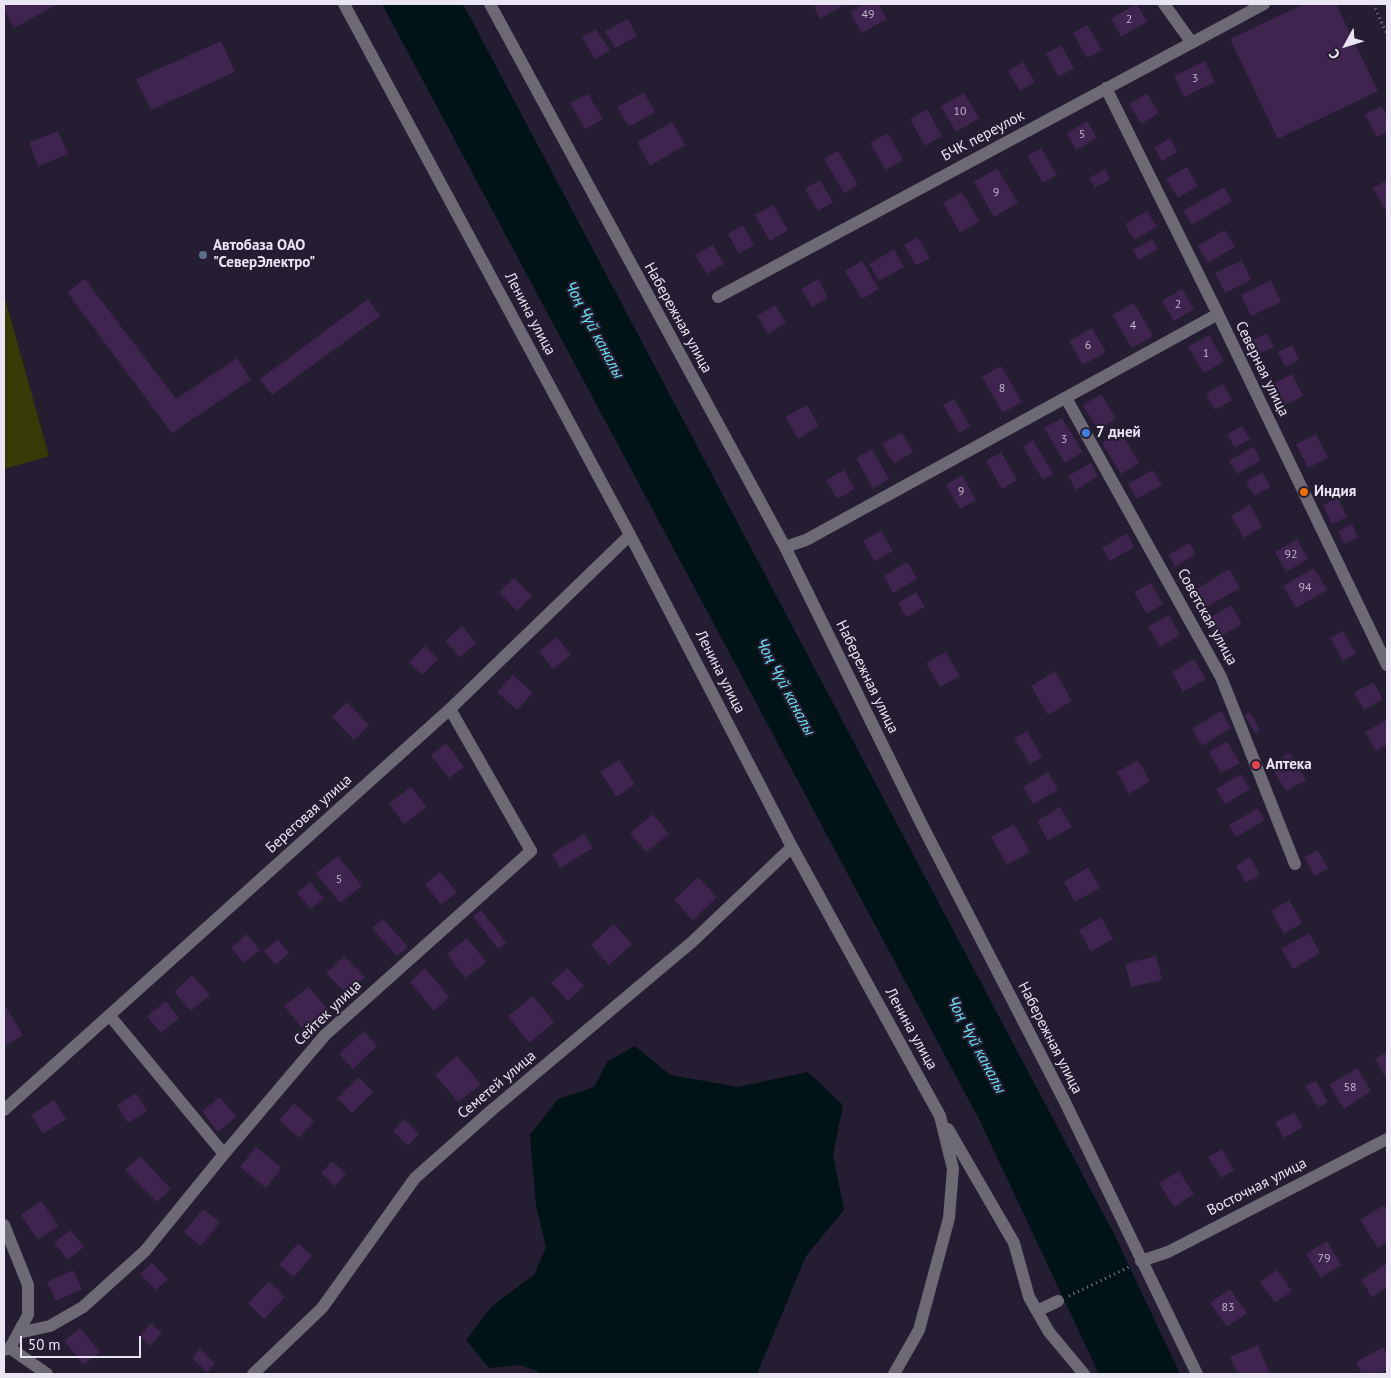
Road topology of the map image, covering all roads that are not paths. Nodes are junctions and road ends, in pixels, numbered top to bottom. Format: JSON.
{"nodes":[{"id":1,"x":344,"y":4,"type":"edge"},
{"id":2,"x":490,"y":4,"type":"edge"},
{"id":3,"x":1164,"y":4,"type":"edge"},
{"id":4,"x":1264,"y":4,"type":"edge"},
{"id":5,"x":1192,"y":43,"type":"junction"},
{"id":6,"x":1106,"y":88,"type":"junction"},
{"id":7,"x":718,"y":297,"type":"dead end"},
{"id":8,"x":1218,"y":314,"type":"junction"},
{"id":9,"x":1066,"y":398,"type":"junction"},
{"id":10,"x":630,"y":534,"type":"junction"},
{"id":11,"x":784,"y":547,"type":"junction"},
{"id":12,"x":1387,"y":665,"type":"edge"},
{"id":13,"x":450,"y":709,"type":"junction"},
{"id":14,"x":792,"y":847,"type":"junction"},
{"id":15,"x":1295,"y":864,"type":"dead end"},
{"id":16,"x":110,"y":1016,"type":"junction"},
{"id":17,"x":4,"y":1110,"type":"edge"},
{"id":18,"x":940,"y":1116,"type":"junction"},
{"id":19,"x":1387,"y":1139,"type":"edge"},
{"id":20,"x":224,"y":1154,"type":"junction"},
{"id":21,"x":4,"y":1225,"type":"edge"},
{"id":22,"x":1141,"y":1261,"type":"junction"},
{"id":23,"x":1058,"y":1301,"type":"road end"},
{"id":24,"x":1037,"y":1310,"type":"junction"},
{"id":25,"x":18,"y":1333,"type":"junction"},
{"id":26,"x":7,"y":1349,"type":"edge"},
{"id":27,"x":47,"y":1374,"type":"edge"},
{"id":28,"x":253,"y":1374,"type":"edge"},
{"id":29,"x":894,"y":1374,"type":"edge"},
{"id":30,"x":1084,"y":1374,"type":"edge"},
{"id":31,"x":1197,"y":1374,"type":"edge"}],
"edges":[{"from":1,"to":10,"type":"street","name":"Ленина улица"},
{"from":2,"to":11,"type":"street","name":"Набережная улица"},
{"from":3,"to":5,"type":"street"},
{"from":4,"to":5,"type":"street","name":"БЧК переулок"},
{"from":5,"to":6,"type":"street","name":"БЧК переулок"},
{"from":6,"to":7,"type":"street","name":"БЧК переулок"},
{"from":6,"to":8,"type":"street","name":"Северная улица"},
{"from":8,"to":9,"type":"street"},
{"from":8,"to":12,"type":"street","name":"Северная улица"},
{"from":9,"to":11,"type":"street"},
{"from":9,"to":15,"type":"street","name":"Советская улица"},
{"from":10,"to":13,"type":"street","name":"Береговая улица"},
{"from":10,"to":14,"type":"street","name":"Ленина улица"},
{"from":11,"to":22,"type":"street","name":"Набережная улица"},
{"from":13,"to":16,"type":"street","name":"Береговая улица"},
{"from":13,"to":20,"type":"street","name":"Сейтек улица"},
{"from":14,"to":18,"type":"street","name":"Ленина улица"},
{"from":14,"to":28,"type":"street","name":"Семетей улица"},
{"from":16,"to":17,"type":"street","name":"Береговая улица"},
{"from":16,"to":20,"type":"street"},
{"from":18,"to":24,"type":"street"},
{"from":18,"to":29,"type":"street","name":"Ленина улица"},
{"from":19,"to":22,"type":"street","name":"Восточная улица"},
{"from":20,"to":25,"type":"street","name":"Сейтек улица"},
{"from":21,"to":25,"type":"street"},
{"from":22,"to":31,"type":"street","name":"Набережная улица"},
{"from":23,"to":24,"type":"street"},
{"from":24,"to":30,"type":"street"},
{"from":25,"to":26,"type":"street"},
{"from":26,"to":27,"type":"street"}]}
